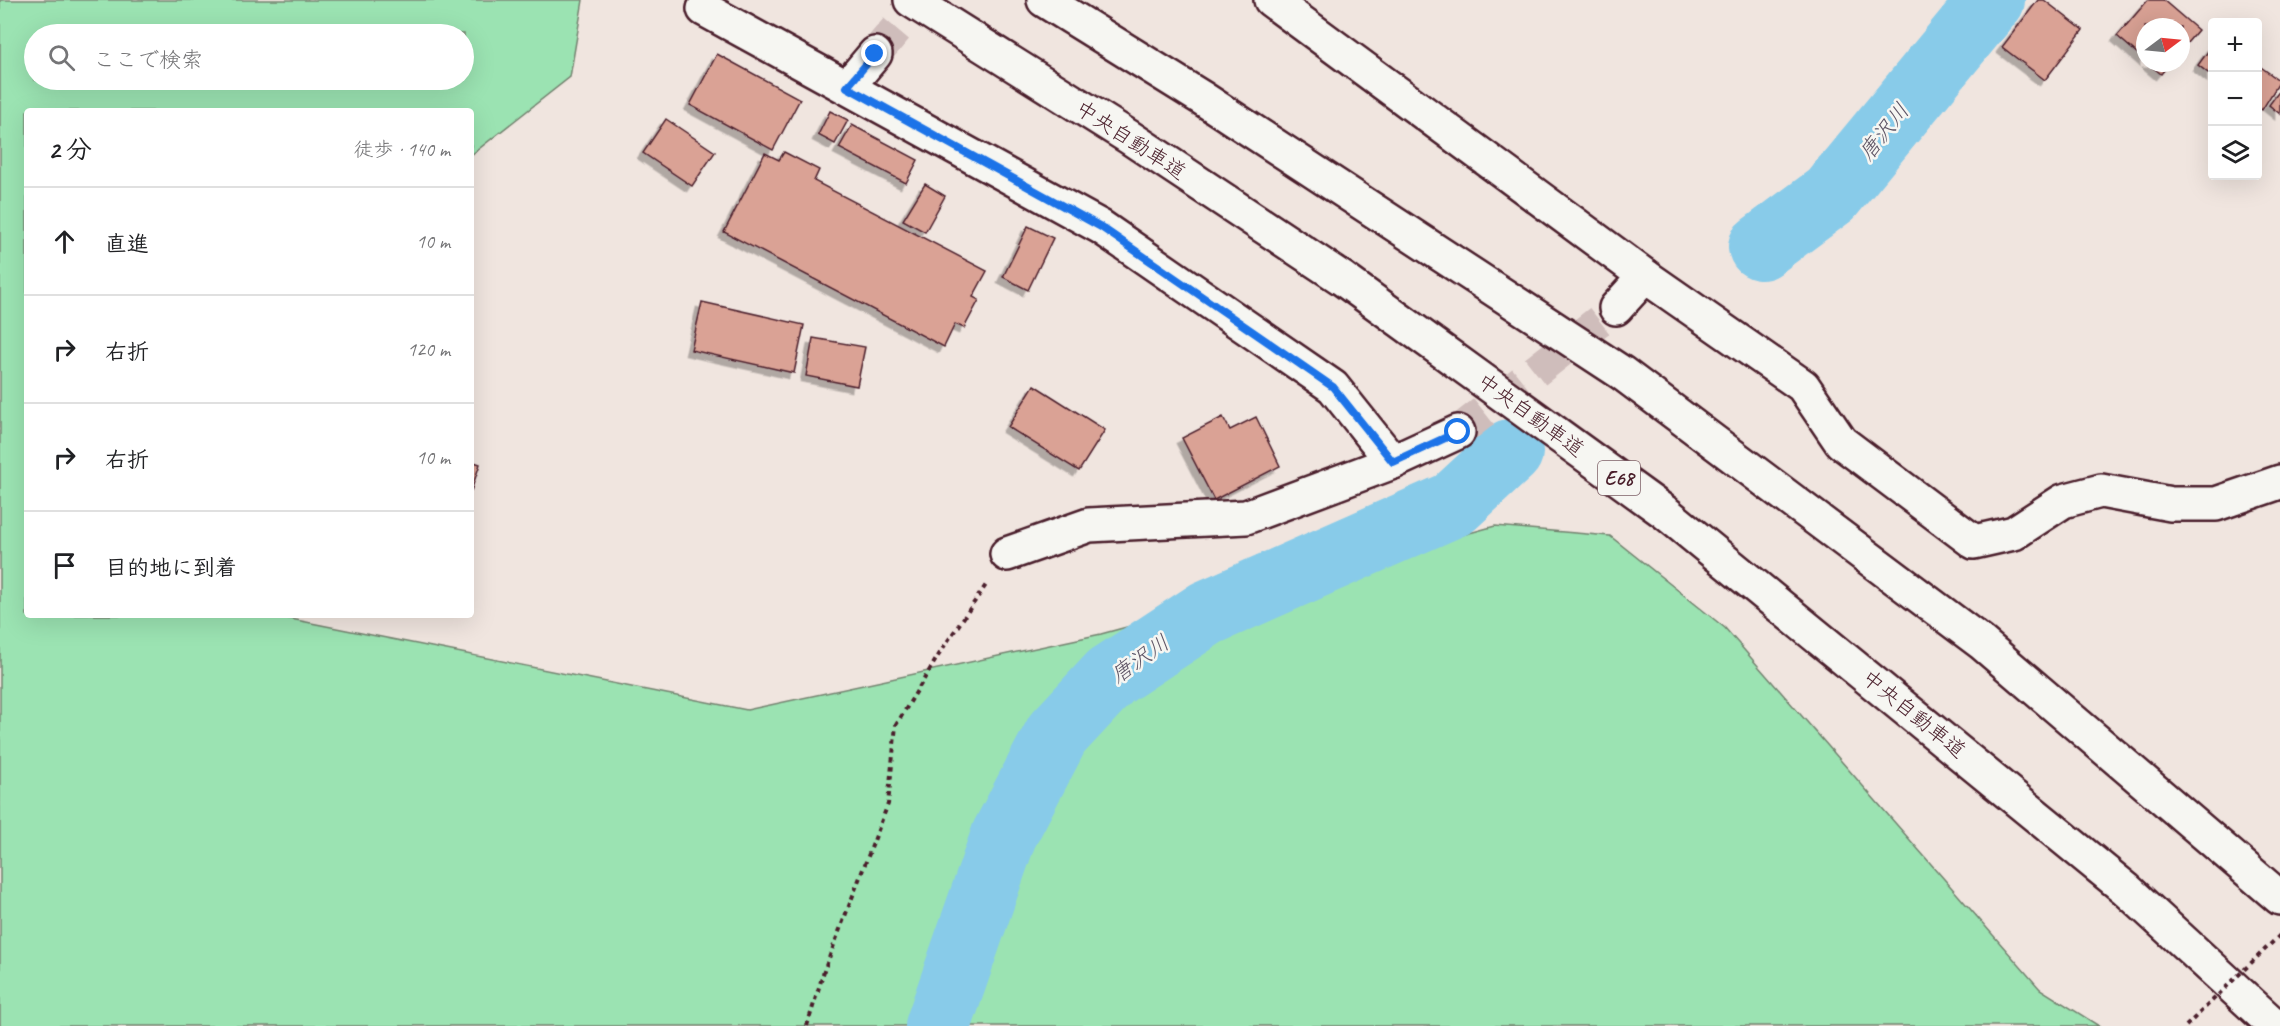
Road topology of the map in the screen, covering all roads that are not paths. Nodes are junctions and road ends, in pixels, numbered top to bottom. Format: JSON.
{"nodes":[{"id":1,"x":911,"y":0,"type":"edge"},
{"id":2,"x":1044,"y":0,"type":"edge"},
{"id":3,"x":1271,"y":0,"type":"edge"},
{"id":4,"x":704,"y":9,"type":"dead end"},
{"id":5,"x":875,"y":54,"type":"tunnel mouth"},
{"id":6,"x":847,"y":87,"type":"junction"},
{"id":7,"x":1645,"y":276,"type":"junction"},
{"id":8,"x":1616,"y":308,"type":"tunnel mouth"},
{"id":9,"x":1458,"y":432,"type":"tunnel mouth"},
{"id":10,"x":1393,"y":462,"type":"junction"},
{"id":11,"x":2280,"y":482,"type":"edge"},
{"id":12,"x":1007,"y":554,"type":"road end"},
{"id":13,"x":2280,"y":898,"type":"edge"},
{"id":14,"x":2275,"y":1026,"type":"edge"}],
"edges":[{"from":1,"to":14,"type":"main road","name":"中央自動車道","number":"E68"},
{"from":2,"to":13,"type":"main road"},
{"from":3,"to":7,"type":"main road"},
{"from":4,"to":6,"type":"main road"},
{"from":5,"to":6,"type":"main road"},
{"from":6,"to":10,"type":"main road"},
{"from":7,"to":8,"type":"main road"},
{"from":7,"to":11,"type":"main road"},
{"from":9,"to":10,"type":"main road"},
{"from":10,"to":12,"type":"main road"}]}
